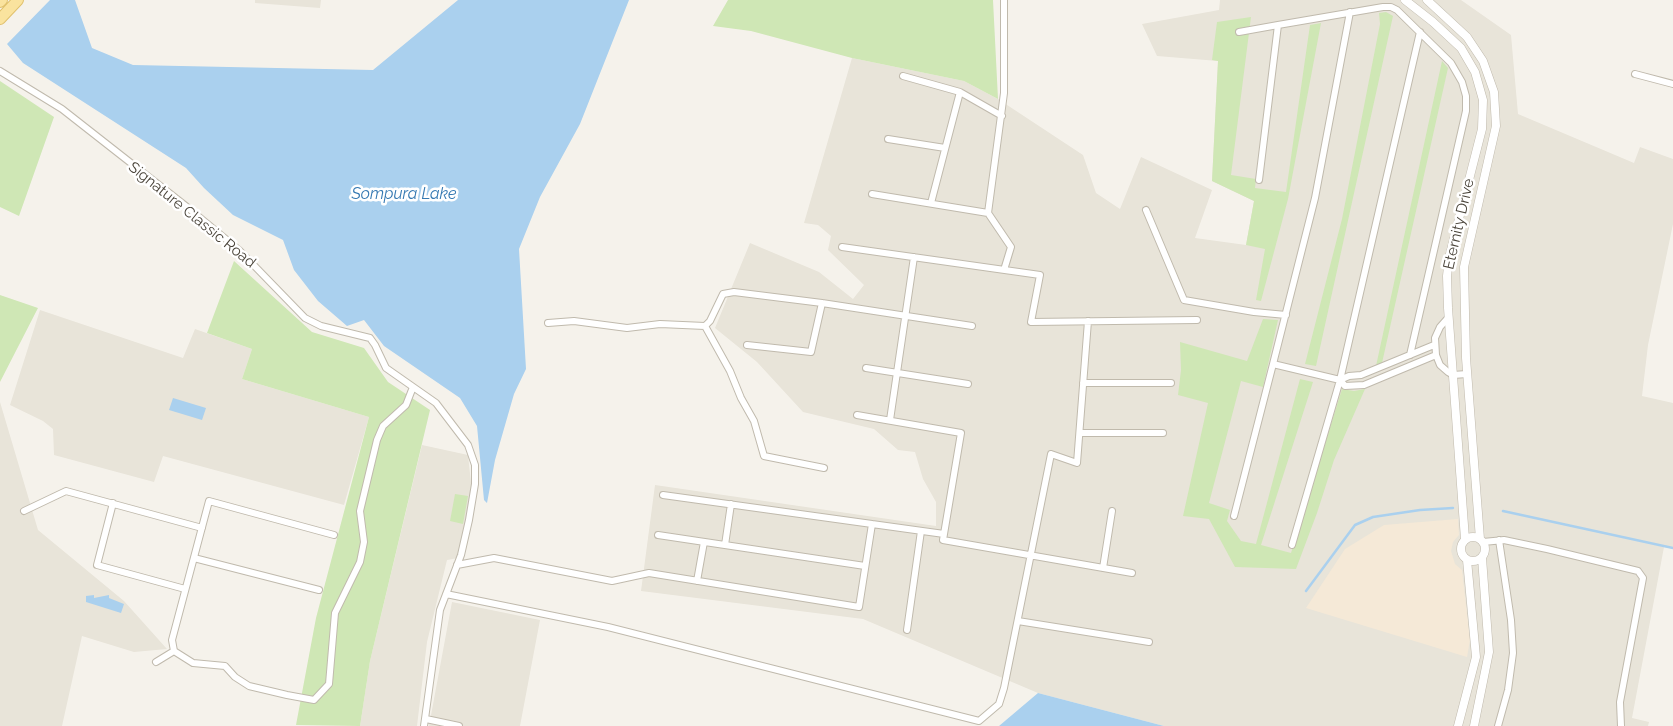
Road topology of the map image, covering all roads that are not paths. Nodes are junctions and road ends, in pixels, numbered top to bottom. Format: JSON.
{"nodes":[{"id":1,"x":18,"y":0,"type":"edge"},
{"id":2,"x":1004,"y":0,"type":"edge"},
{"id":3,"x":1405,"y":0,"type":"edge"},
{"id":4,"x":1427,"y":0,"type":"edge"},
{"id":5,"x":1350,"y":12,"type":"junction"},
{"id":6,"x":0,"y":19,"type":"edge"},
{"id":7,"x":1278,"y":25,"type":"junction"},
{"id":8,"x":1239,"y":32,"type":"dead end"},
{"id":9,"x":1420,"y":32,"type":"junction"},
{"id":10,"x":0,"y":71,"type":"edge"},
{"id":11,"x":1636,"y":74,"type":"dead end"},
{"id":12,"x":903,"y":76,"type":"dead end"},
{"id":13,"x":1673,"y":84,"type":"edge"},
{"id":14,"x":960,"y":92,"type":"junction"},
{"id":15,"x":1002,"y":116,"type":"junction"},
{"id":16,"x":888,"y":140,"type":"dead end"},
{"id":17,"x":945,"y":148,"type":"junction"},
{"id":18,"x":1258,"y":180,"type":"dead end"},
{"id":19,"x":872,"y":194,"type":"dead end"},
{"id":20,"x":931,"y":203,"type":"junction"},
{"id":21,"x":1146,"y":210,"type":"dead end"},
{"id":22,"x":988,"y":213,"type":"junction"},
{"id":23,"x":842,"y":247,"type":"dead end"},
{"id":24,"x":914,"y":257,"type":"junction"},
{"id":25,"x":1004,"y":270,"type":"junction"},
{"id":26,"x":822,"y":303,"type":"junction"},
{"id":27,"x":1286,"y":315,"type":"junction"},
{"id":28,"x":905,"y":316,"type":"junction"},
{"id":29,"x":1448,"y":318,"type":"junction"},
{"id":30,"x":1198,"y":320,"type":"dead end"},
{"id":31,"x":1088,"y":321,"type":"junction"},
{"id":32,"x":548,"y":323,"type":"dead end"},
{"id":33,"x":705,"y":326,"type":"junction"},
{"id":34,"x":972,"y":326,"type":"dead end"},
{"id":35,"x":747,"y":345,"type":"dead end"},
{"id":36,"x":1434,"y":345,"type":"junction"},
{"id":37,"x":1410,"y":355,"type":"junction"},
{"id":38,"x":1436,"y":355,"type":"junction"},
{"id":39,"x":1273,"y":364,"type":"junction"},
{"id":40,"x":866,"y":368,"type":"dead end"},
{"id":41,"x":897,"y":372,"type":"junction"},
{"id":42,"x":1467,"y":374,"type":"junction"},
{"id":43,"x":1453,"y":375,"type":"junction"},
{"id":44,"x":1340,"y":380,"type":"junction"},
{"id":45,"x":1084,"y":383,"type":"junction"},
{"id":46,"x":1171,"y":383,"type":"dead end"},
{"id":47,"x":968,"y":384,"type":"dead end"},
{"id":48,"x":413,"y":387,"type":"junction"},
{"id":49,"x":857,"y":415,"type":"dead end"},
{"id":50,"x":890,"y":420,"type":"junction"},
{"id":51,"x":1163,"y":433,"type":"dead end"},
{"id":52,"x":1080,"y":434,"type":"junction"},
{"id":53,"x":824,"y":468,"type":"dead end"},
{"id":54,"x":664,"y":495,"type":"dead end"},
{"id":55,"x":113,"y":504,"type":"junction"},
{"id":56,"x":730,"y":504,"type":"junction"},
{"id":57,"x":24,"y":511,"type":"dead end"},
{"id":58,"x":1112,"y":511,"type":"dead end"},
{"id":59,"x":1234,"y":516,"type":"dead end"},
{"id":60,"x":872,"y":524,"type":"junction"},
{"id":61,"x":202,"y":528,"type":"junction"},
{"id":62,"x":922,"y":531,"type":"junction"},
{"id":63,"x":944,"y":534,"type":"junction"},
{"id":64,"x":658,"y":535,"type":"dead end"},
{"id":65,"x":334,"y":536,"type":"dead end"},
{"id":66,"x":1465,"y":539,"type":"junction"},
{"id":67,"x":1499,"y":540,"type":"junction"},
{"id":68,"x":1481,"y":541,"type":"junction"},
{"id":69,"x":704,"y":542,"type":"junction"},
{"id":70,"x":1292,"y":544,"type":"dead end"},
{"id":71,"x":725,"y":545,"type":"junction"},
{"id":72,"x":1031,"y":555,"type":"junction"},
{"id":73,"x":194,"y":558,"type":"junction"},
{"id":74,"x":1482,"y":558,"type":"junction"},
{"id":75,"x":1467,"y":560,"type":"junction"},
{"id":76,"x":457,"y":565,"type":"junction"},
{"id":77,"x":866,"y":566,"type":"junction"},
{"id":78,"x":1103,"y":568,"type":"junction"},
{"id":79,"x":1132,"y":573,"type":"dead end"},
{"id":80,"x":697,"y":581,"type":"junction"},
{"id":81,"x":185,"y":590,"type":"junction"},
{"id":82,"x":319,"y":590,"type":"dead end"},
{"id":83,"x":446,"y":594,"type":"junction"},
{"id":84,"x":1018,"y":622,"type":"junction"},
{"id":85,"x":906,"y":630,"type":"dead end"},
{"id":86,"x":1149,"y":642,"type":"dead end"},
{"id":87,"x":174,"y":651,"type":"junction"},
{"id":88,"x":156,"y":662,"type":"dead end"},
{"id":89,"x":425,"y":723,"type":"edge"},
{"id":90,"x":459,"y":726,"type":"edge"},
{"id":91,"x":1458,"y":726,"type":"edge"},
{"id":92,"x":1474,"y":726,"type":"edge"},
{"id":93,"x":1498,"y":726,"type":"edge"},
{"id":94,"x":1621,"y":726,"type":"edge"}],
"edges":[{"from":1,"to":6,"type":"main road"},
{"from":2,"to":15,"type":"street"},
{"from":3,"to":29,"type":"street","name":"Eternity Drive"},
{"from":4,"to":42,"type":"street","name":"Eternity Drive"},
{"from":5,"to":7,"type":"street"},
{"from":5,"to":9,"type":"street"},
{"from":5,"to":27,"type":"street"},
{"from":7,"to":8,"type":"street"},
{"from":7,"to":18,"type":"street"},
{"from":9,"to":37,"type":"street"},
{"from":9,"to":44,"type":"street"},
{"from":10,"to":48,"type":"street","name":"Signature Classic Road"},
{"from":11,"to":13,"type":"street"},
{"from":12,"to":14,"type":"street"},
{"from":14,"to":15,"type":"street"},
{"from":14,"to":17,"type":"street"},
{"from":15,"to":22,"type":"street"},
{"from":16,"to":17,"type":"street"},
{"from":17,"to":20,"type":"street"},
{"from":19,"to":20,"type":"street"},
{"from":20,"to":22,"type":"street"},
{"from":21,"to":27,"type":"street"},
{"from":22,"to":25,"type":"street"},
{"from":23,"to":24,"type":"street"},
{"from":24,"to":25,"type":"street"},
{"from":24,"to":28,"type":"street"},
{"from":25,"to":31,"type":"street"},
{"from":26,"to":28,"type":"street"},
{"from":26,"to":33,"type":"street"},
{"from":26,"to":35,"type":"street"},
{"from":27,"to":39,"type":"street"},
{"from":28,"to":34,"type":"street"},
{"from":28,"to":41,"type":"street"},
{"from":29,"to":36,"type":"street"},
{"from":29,"to":43,"type":"street","name":"Eternity Drive"},
{"from":30,"to":31,"type":"street"},
{"from":31,"to":45,"type":"street"},
{"from":32,"to":33,"type":"street"},
{"from":33,"to":53,"type":"street"},
{"from":36,"to":37,"type":"street"},
{"from":36,"to":38,"type":"street"},
{"from":37,"to":44,"type":"street"},
{"from":38,"to":43,"type":"street"},
{"from":38,"to":44,"type":"street"},
{"from":39,"to":44,"type":"street"},
{"from":39,"to":59,"type":"street"},
{"from":40,"to":41,"type":"street"},
{"from":41,"to":47,"type":"street"},
{"from":41,"to":50,"type":"street"},
{"from":42,"to":43,"type":"street"},
{"from":42,"to":68,"type":"street","name":"Eternity Drive"},
{"from":43,"to":66,"type":"street","name":"Eternity Drive"},
{"from":44,"to":70,"type":"street"},
{"from":45,"to":46,"type":"street"},
{"from":45,"to":52,"type":"street"},
{"from":48,"to":76,"type":"street","name":"Signature Classic Road"},
{"from":48,"to":87,"type":"street"},
{"from":49,"to":50,"type":"street"},
{"from":50,"to":63,"type":"street"},
{"from":51,"to":52,"type":"street"},
{"from":52,"to":72,"type":"street"},
{"from":54,"to":56,"type":"street"},
{"from":55,"to":57,"type":"street"},
{"from":55,"to":61,"type":"street"},
{"from":55,"to":81,"type":"street"},
{"from":56,"to":60,"type":"street"},
{"from":56,"to":71,"type":"street"},
{"from":58,"to":78,"type":"street"},
{"from":60,"to":62,"type":"street"},
{"from":60,"to":77,"type":"street"},
{"from":61,"to":65,"type":"street"},
{"from":61,"to":73,"type":"street"},
{"from":62,"to":63,"type":"street"},
{"from":62,"to":85,"type":"street"},
{"from":63,"to":72,"type":"street"},
{"from":64,"to":69,"type":"street"},
{"from":66,"to":68,"type":"street"},
{"from":66,"to":75,"type":"street","name":"Eternity Drive"},
{"from":67,"to":68,"type":"street"},
{"from":67,"to":93,"type":"street"},
{"from":67,"to":94,"type":"street"},
{"from":68,"to":74,"type":"street","name":"Eternity Drive"},
{"from":69,"to":71,"type":"street"},
{"from":69,"to":80,"type":"street"},
{"from":71,"to":77,"type":"street"},
{"from":72,"to":78,"type":"street"},
{"from":72,"to":84,"type":"street"},
{"from":73,"to":81,"type":"street"},
{"from":73,"to":82,"type":"street"},
{"from":74,"to":75,"type":"street"},
{"from":74,"to":92,"type":"street","name":"Eternity Drive"},
{"from":75,"to":91,"type":"street","name":"Eternity Drive"},
{"from":76,"to":80,"type":"street"},
{"from":76,"to":83,"type":"street","name":"Signature Classic Road"},
{"from":77,"to":80,"type":"street"},
{"from":78,"to":79,"type":"street"},
{"from":81,"to":87,"type":"street"},
{"from":83,"to":84,"type":"street"},
{"from":83,"to":89,"type":"street","name":"Signature Classic Road"},
{"from":84,"to":86,"type":"street"},
{"from":87,"to":88,"type":"street"},
{"from":89,"to":90,"type":"street"}]}
